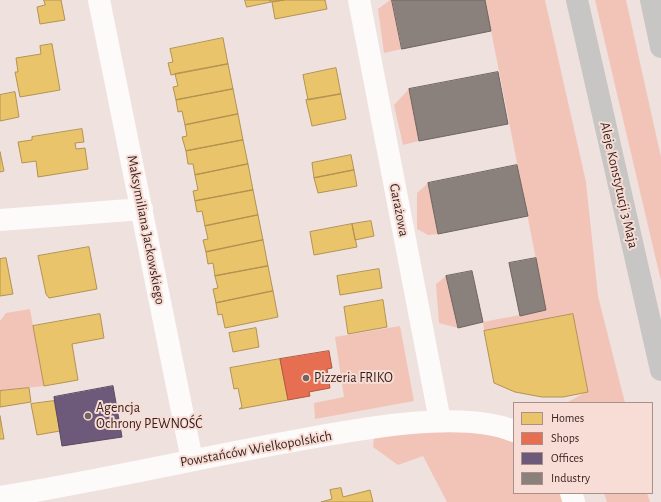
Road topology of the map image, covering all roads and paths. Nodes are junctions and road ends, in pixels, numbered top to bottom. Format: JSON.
{"nodes":[{"id":1,"x":99,"y":0,"type":"edge"},
{"id":2,"x":359,"y":0,"type":"edge"},
{"id":3,"x":577,"y":0,"type":"edge"},
{"id":4,"x":650,"y":0,"type":"edge"},
{"id":5,"x":661,"y":47,"type":"edge"},
{"id":6,"x":142,"y":209,"type":"junction"},
{"id":7,"x":0,"y":220,"type":"edge"},
{"id":8,"x":661,"y":370,"type":"edge"},
{"id":9,"x":440,"y":421,"type":"junction"},
{"id":10,"x":513,"y":431,"type":"edge"},
{"id":11,"x":192,"y":460,"type":"junction"},
{"id":12,"x":11,"y":498,"type":"edge"}],
"edges":[{"from":1,"to":6,"type":"street","name":"Maksymiliana Jackowskiego"},
{"from":2,"to":9,"type":"street","name":"Garażowa"},
{"from":3,"to":8,"type":"main road","name":"Aleje Konstytucji 3 Maja"},
{"from":4,"to":5,"type":"main road"},
{"from":6,"to":7,"type":"street"},
{"from":6,"to":11,"type":"street","name":"Maksymiliana Jackowskiego"},
{"from":9,"to":10,"type":"street","name":"Powstańców Wielkopolskich"},
{"from":9,"to":11,"type":"street","name":"Powstańców Wielkopolskich"},
{"from":11,"to":12,"type":"street","name":"Powstańców Wielkopolskich"}]}
